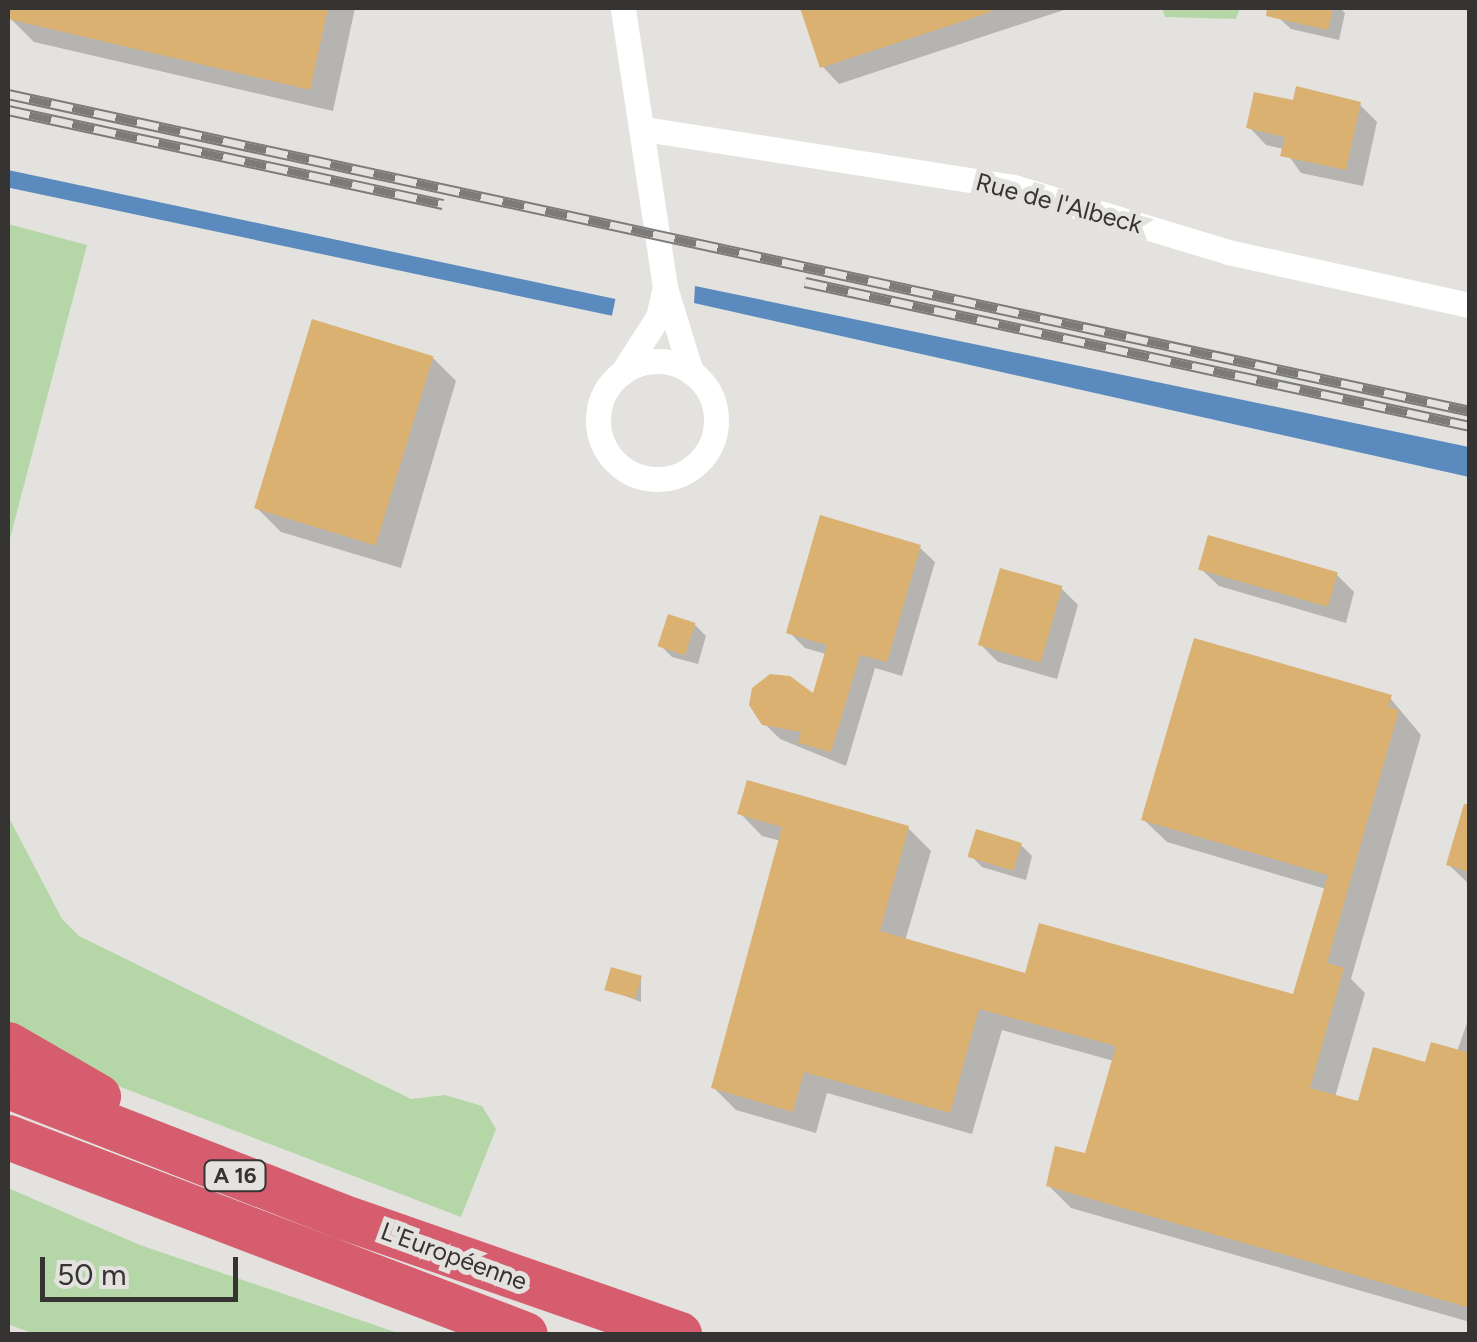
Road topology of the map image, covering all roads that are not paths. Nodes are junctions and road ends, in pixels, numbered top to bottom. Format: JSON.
{"nodes":[{"id":1,"x":624,"y":8,"type":"edge"},
{"id":2,"x":644,"y":129,"type":"junction"},
{"id":3,"x":665,"y":286,"type":"junction"},
{"id":4,"x":1470,"y":306,"type":"edge"},
{"id":5,"x":691,"y":372,"type":"junction"},
{"id":6,"x":622,"y":373,"type":"junction"},
{"id":7,"x":8,"y":1044,"type":"edge"},
{"id":8,"x":8,"y":1086,"type":"edge"},
{"id":9,"x":8,"y":1137,"type":"edge"},
{"id":10,"x":8,"y":1146,"type":"edge"},
{"id":11,"x":218,"y":1220,"type":"junction"},
{"id":12,"x":465,"y":1260,"type":"junction"},
{"id":13,"x":524,"y":1334,"type":"edge"},
{"id":14,"x":679,"y":1334,"type":"edge"}],
"edges":[{"from":1,"to":2,"type":"street"},
{"from":2,"to":3,"type":"street"},
{"from":2,"to":4,"type":"street","name":"Rue de l'Albeck"},
{"from":3,"to":5,"type":"street"},
{"from":3,"to":6,"type":"street"},
{"from":5,"to":6,"type":"street"},
{"from":5,"to":6,"type":"street"},
{"from":7,"to":12,"type":"highway"},
{"from":8,"to":12,"type":"highway","name":"L'Européenne","number":"A 16"},
{"from":9,"to":11,"type":"highway","name":"L'Européenne","number":"A 16"},
{"from":10,"to":11,"type":"highway"},
{"from":11,"to":13,"type":"highway","name":"L'Européenne","number":"A 16"},
{"from":12,"to":14,"type":"highway","name":"L'Européenne","number":"A 16"}]}
